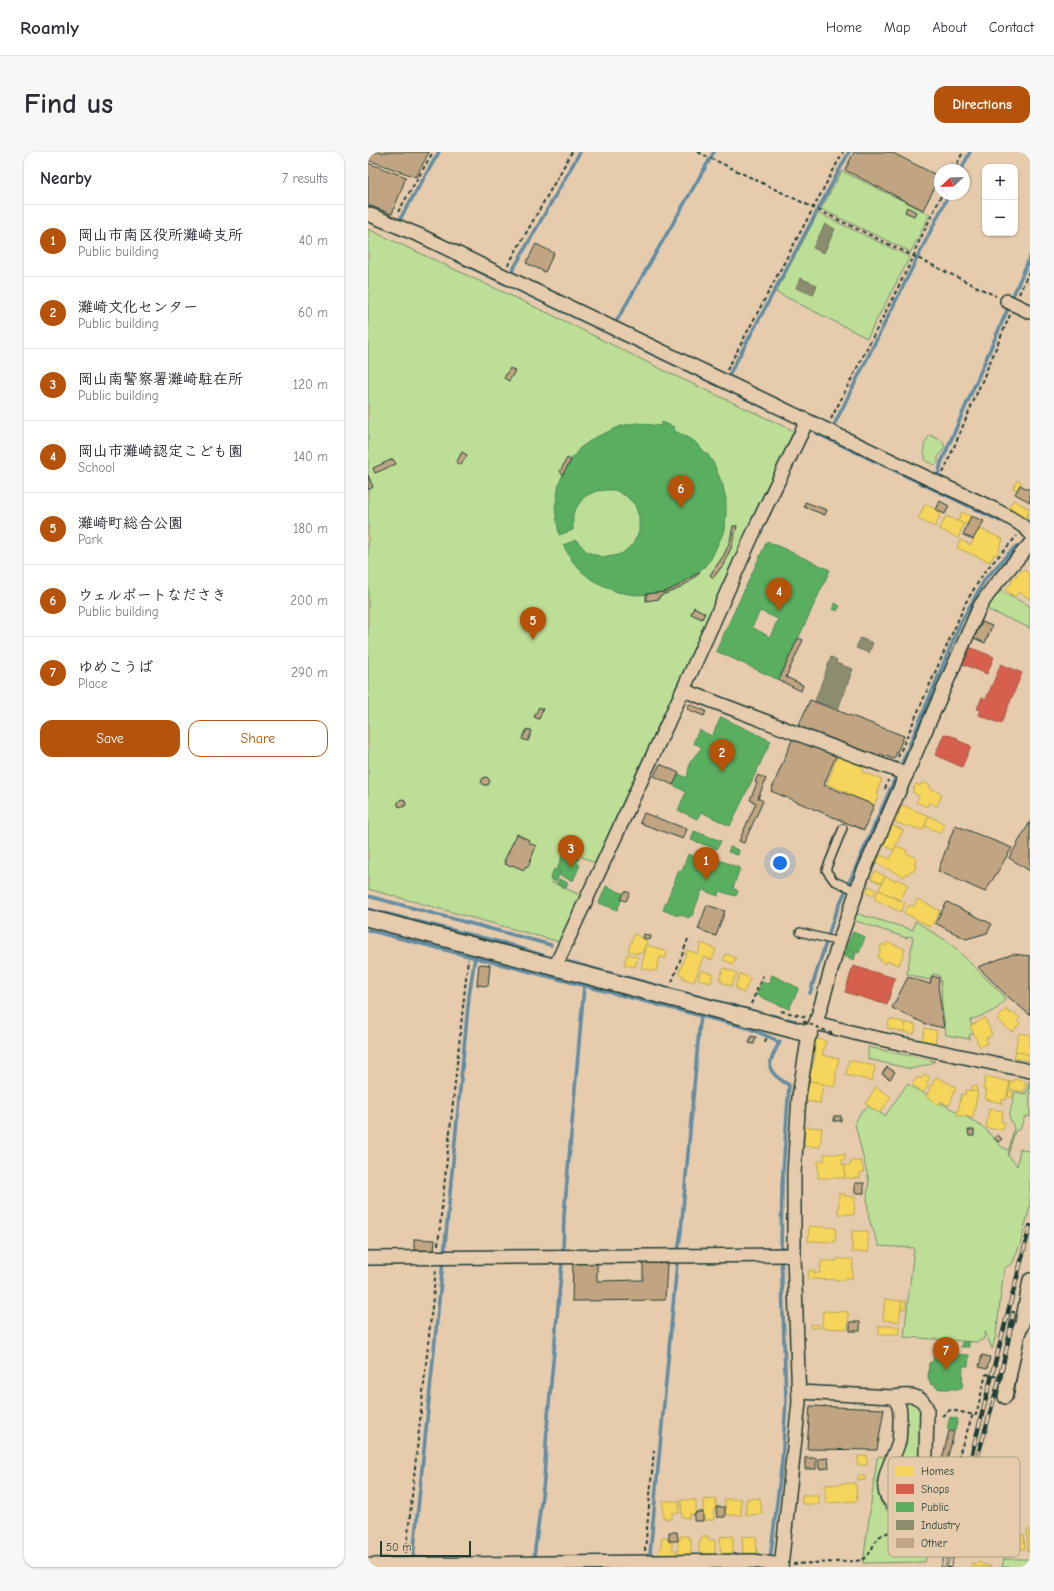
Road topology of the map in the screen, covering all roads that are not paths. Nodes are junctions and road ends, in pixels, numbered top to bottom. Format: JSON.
{"nodes":[{"id":1,"x":368,"y":214,"type":"edge"},
{"id":2,"x":1010,"y":303,"type":"road end"},
{"id":3,"x":1030,"y":312,"type":"edge"},
{"id":4,"x":808,"y":421,"type":"junction"},
{"id":5,"x":1030,"y":532,"type":"edge"},
{"id":6,"x":1030,"y":544,"type":"edge"},
{"id":7,"x":684,"y":690,"type":"junction"},
{"id":8,"x":901,"y":772,"type":"junction"},
{"id":9,"x":843,"y":828,"type":"dead end"},
{"id":10,"x":851,"y":889,"type":"junction"},
{"id":11,"x":368,"y":918,"type":"edge"},
{"id":12,"x":800,"y":932,"type":"dead end"},
{"id":13,"x":831,"y":940,"type":"junction"},
{"id":14,"x":555,"y":967,"type":"junction"},
{"id":15,"x":809,"y":1026,"type":"junction"},
{"id":16,"x":1030,"y":1071,"type":"edge"},
{"id":17,"x":786,"y":1255,"type":"junction"},
{"id":18,"x":368,"y":1258,"type":"edge"},
{"id":19,"x":1030,"y":1280,"type":"edge"},
{"id":20,"x":799,"y":1392,"type":"junction"},
{"id":21,"x":893,"y":1397,"type":"junction"},
{"id":22,"x":1005,"y":1397,"type":"dead end"},
{"id":23,"x":893,"y":1457,"type":"edge"},
{"id":24,"x":926,"y":1457,"type":"edge"},
{"id":25,"x":888,"y":1472,"type":"edge"},
{"id":26,"x":888,"y":1498,"type":"edge"},
{"id":27,"x":775,"y":1564,"type":"edge"},
{"id":28,"x":368,"y":1565,"type":"edge"}],
"edges":[{"from":1,"to":4,"type":"street"},
{"from":2,"to":3,"type":"street"},
{"from":4,"to":5,"type":"street"},
{"from":4,"to":7,"type":"street"},
{"from":6,"to":8,"type":"street"},
{"from":7,"to":8,"type":"street"},
{"from":7,"to":14,"type":"street"},
{"from":8,"to":10,"type":"street"},
{"from":9,"to":10,"type":"lane"},
{"from":10,"to":13,"type":"street"},
{"from":11,"to":14,"type":"street"},
{"from":12,"to":13,"type":"lane"},
{"from":13,"to":15,"type":"street"},
{"from":14,"to":15,"type":"street"},
{"from":15,"to":16,"type":"street"},
{"from":15,"to":17,"type":"street"},
{"from":17,"to":18,"type":"street"},
{"from":17,"to":20,"type":"street"},
{"from":19,"to":22,"type":"street"},
{"from":20,"to":21,"type":"street"},
{"from":20,"to":27,"type":"street"},
{"from":21,"to":23,"type":"street"},
{"from":21,"to":24,"type":"street"},
{"from":25,"to":26,"type":"street"},
{"from":27,"to":28,"type":"street"}]}
